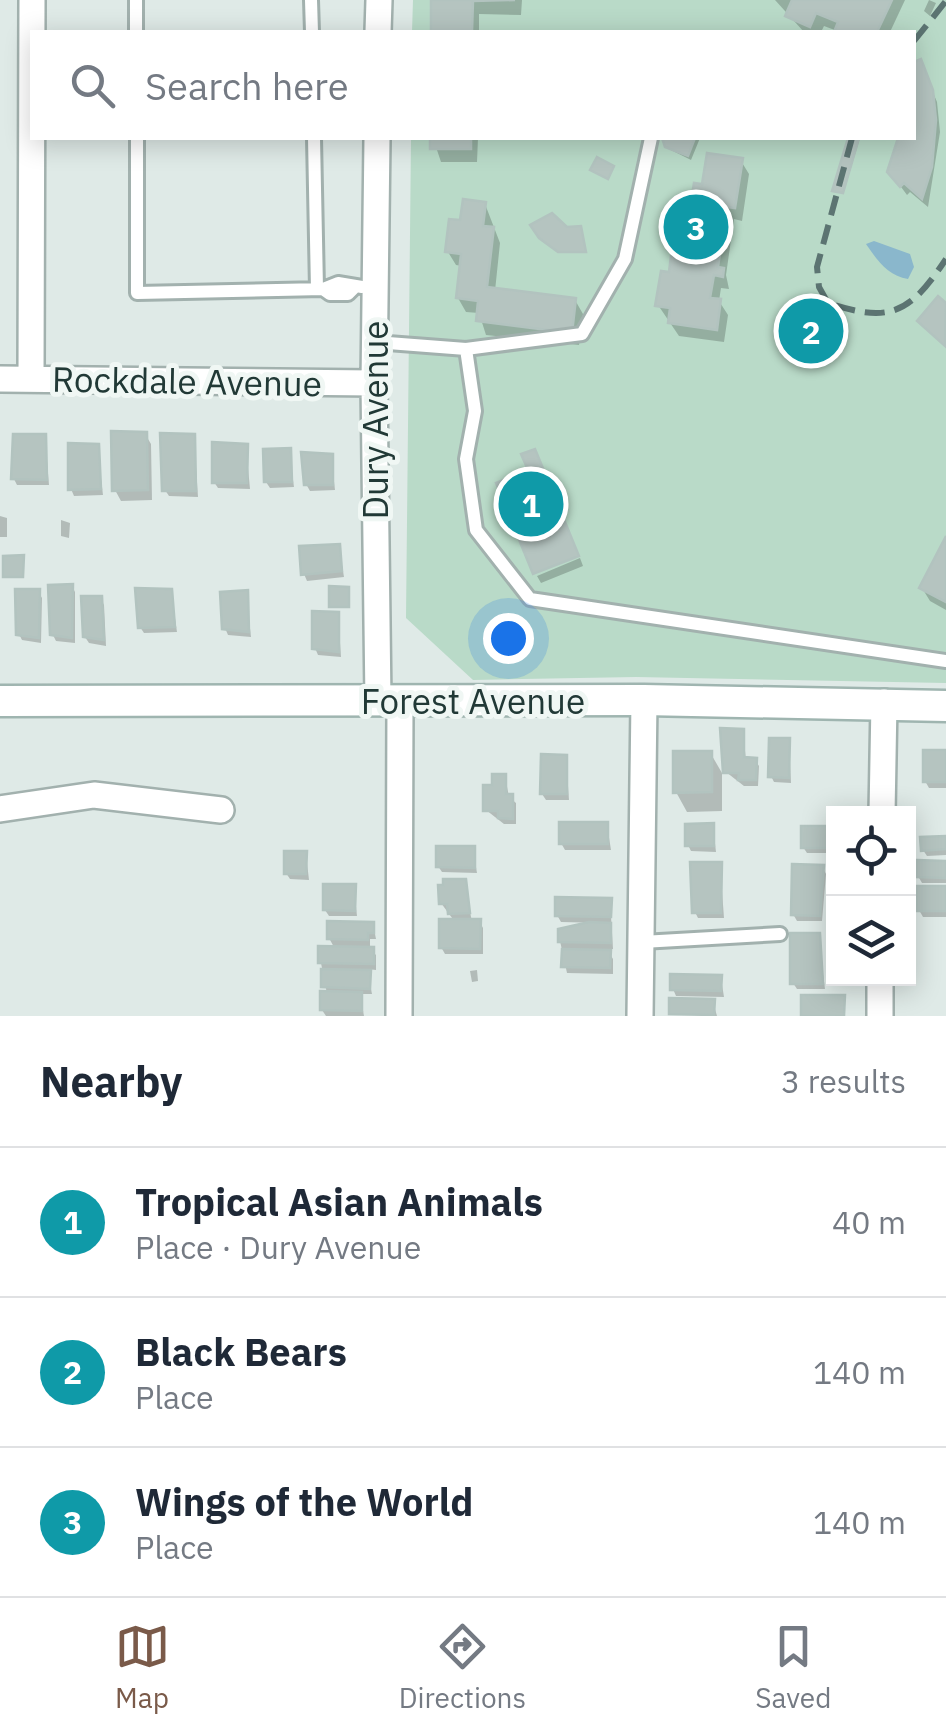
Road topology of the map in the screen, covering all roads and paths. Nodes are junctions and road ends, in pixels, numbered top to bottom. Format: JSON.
{"nodes":[{"id":1,"x":32,"y":0,"type":"edge"},
{"id":2,"x":136,"y":0,"type":"edge"},
{"id":3,"x":311,"y":0,"type":"edge"},
{"id":4,"x":379,"y":0,"type":"edge"},
{"id":5,"x":32,"y":30,"type":"edge"},
{"id":6,"x":136,"y":30,"type":"edge"},
{"id":7,"x":312,"y":30,"type":"edge"},
{"id":8,"x":378,"y":30,"type":"edge"},
{"id":9,"x":32,"y":140,"type":"edge"},
{"id":10,"x":136,"y":140,"type":"edge"},
{"id":11,"x":314,"y":140,"type":"edge"},
{"id":12,"x":377,"y":140,"type":"edge"},
{"id":13,"x":652,"y":140,"type":"edge"},
{"id":14,"x":365,"y":288,"type":"junction"},
{"id":15,"x":320,"y":289,"type":"junction"},
{"id":16,"x":375,"y":342,"type":"junction"},
{"id":17,"x":466,"y":348,"type":"junction"},
{"id":18,"x":31,"y":379,"type":"junction"},
{"id":19,"x":0,"y":380,"type":"edge"},
{"id":20,"x":374,"y":382,"type":"junction"},
{"id":21,"x":946,"y":661,"type":"edge"},
{"id":22,"x":644,"y":700,"type":"junction"},
{"id":23,"x":0,"y":701,"type":"edge"},
{"id":24,"x":389,"y":702,"type":"junction"},
{"id":25,"x":884,"y":702,"type":"junction"},
{"id":26,"x":946,"y":706,"type":"edge"},
{"id":27,"x":882,"y":806,"type":"edge"},
{"id":28,"x":0,"y":809,"type":"edge"},
{"id":29,"x":220,"y":810,"type":"dead end"},
{"id":30,"x":780,"y":934,"type":"dead end"},
{"id":31,"x":642,"y":942,"type":"junction"},
{"id":32,"x":880,"y":986,"type":"edge"},
{"id":33,"x":399,"y":1016,"type":"edge"},
{"id":34,"x":640,"y":1016,"type":"edge"},
{"id":35,"x":880,"y":1016,"type":"edge"}],
"edges":[{"from":1,"to":5,"type":"street"},
{"from":2,"to":6,"type":"lane"},
{"from":3,"to":7,"type":"lane"},
{"from":4,"to":8,"type":"street"},
{"from":9,"to":18,"type":"street"},
{"from":10,"to":15,"type":"lane"},
{"from":11,"to":15,"type":"lane"},
{"from":12,"to":14,"type":"street","name":"Dury Avenue"},
{"from":13,"to":17,"type":"lane"},
{"from":14,"to":15,"type":"lane"},
{"from":14,"to":16,"type":"street","name":"Dury Avenue"},
{"from":16,"to":17,"type":"lane"},
{"from":16,"to":20,"type":"street","name":"Dury Avenue"},
{"from":17,"to":21,"type":"lane"},
{"from":18,"to":19,"type":"street","name":"Rockdale Avenue"},
{"from":18,"to":20,"type":"street","name":"Rockdale Avenue"},
{"from":20,"to":24,"type":"street","name":"Dury Avenue"},
{"from":22,"to":24,"type":"street","name":"Forest Avenue"},
{"from":22,"to":25,"type":"street","name":"Forest Avenue"},
{"from":22,"to":31,"type":"street"},
{"from":23,"to":24,"type":"street","name":"Forest Avenue"},
{"from":24,"to":33,"type":"street","name":"Dury Avenue"},
{"from":25,"to":26,"type":"street","name":"Forest Avenue"},
{"from":25,"to":27,"type":"street"},
{"from":28,"to":29,"type":"street"},
{"from":30,"to":31,"type":"lane"},
{"from":31,"to":34,"type":"street"},
{"from":32,"to":35,"type":"street"}]}
